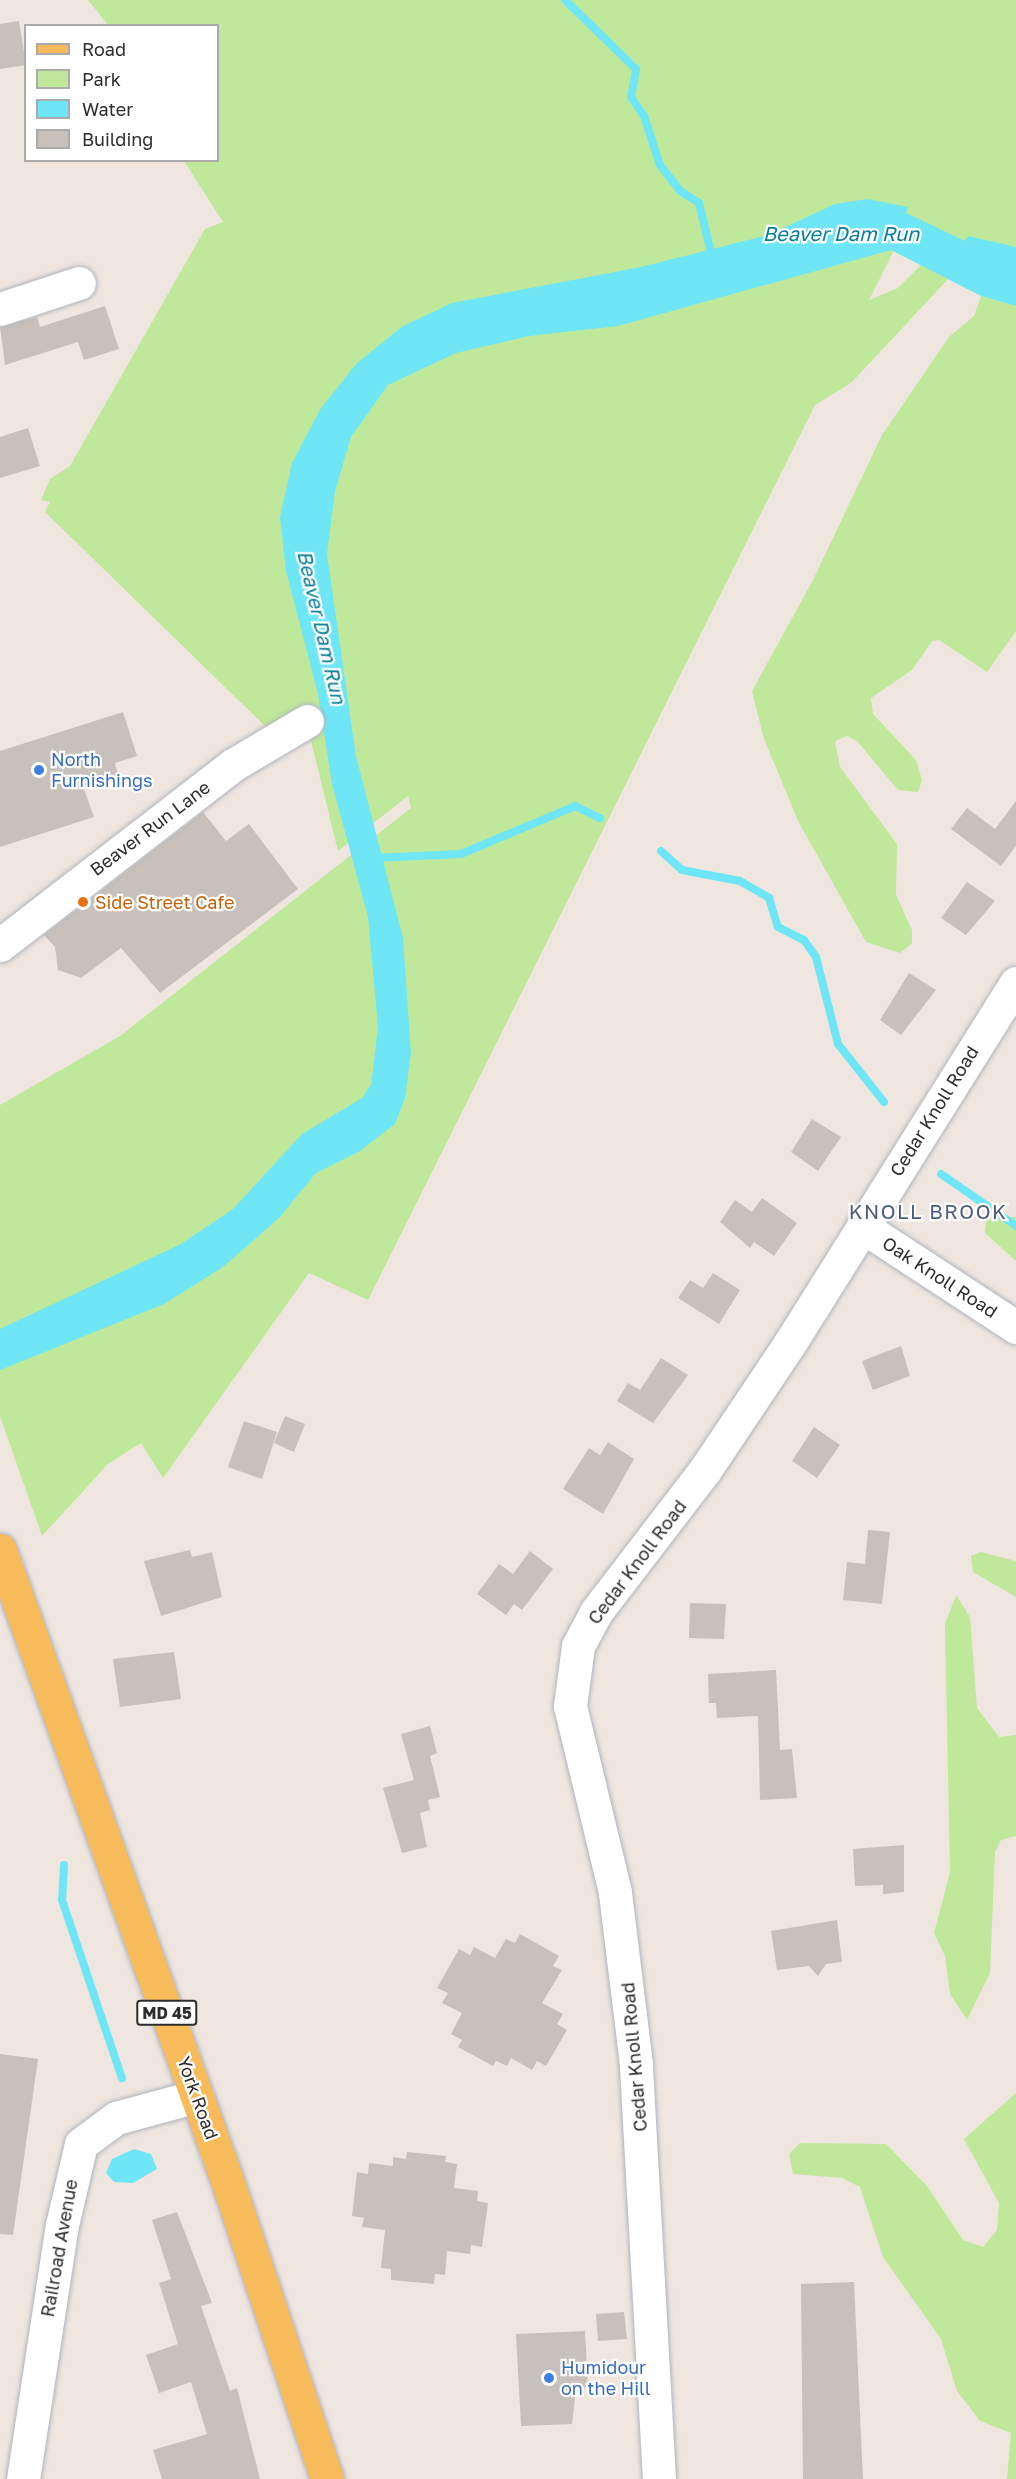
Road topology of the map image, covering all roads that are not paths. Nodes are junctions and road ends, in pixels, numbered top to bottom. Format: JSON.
{"nodes":[{"id":1,"x":79,"y":283,"type":"dead end"},
{"id":2,"x":0,"y":309,"type":"edge"},
{"id":3,"x":307,"y":721,"type":"dead end"},
{"id":4,"x":0,"y":945,"type":"edge"},
{"id":5,"x":1016,"y":982,"type":"edge"},
{"id":6,"x":863,"y":1227,"type":"junction"},
{"id":7,"x":1016,"y":1327,"type":"edge"},
{"id":8,"x":0,"y":1550,"type":"edge"},
{"id":9,"x":197,"y":2096,"type":"junction"},
{"id":10,"x":23,"y":2479,"type":"edge"},
{"id":11,"x":327,"y":2479,"type":"edge"},
{"id":12,"x":659,"y":2479,"type":"edge"}],
"edges":[{"from":1,"to":2,"type":"street"},
{"from":3,"to":4,"type":"street","name":"Beaver Run Lane"},
{"from":5,"to":6,"type":"street","name":"Cedar Knoll Road"},
{"from":6,"to":7,"type":"street","name":"Oak Knoll Road"},
{"from":6,"to":12,"type":"street","name":"Cedar Knoll Road"},
{"from":8,"to":9,"type":"main road","name":"York Road","number":"MD 45"},
{"from":9,"to":10,"type":"street","name":"Railroad Avenue"},
{"from":9,"to":11,"type":"main road","name":"York Road","number":"MD 45"}]}
